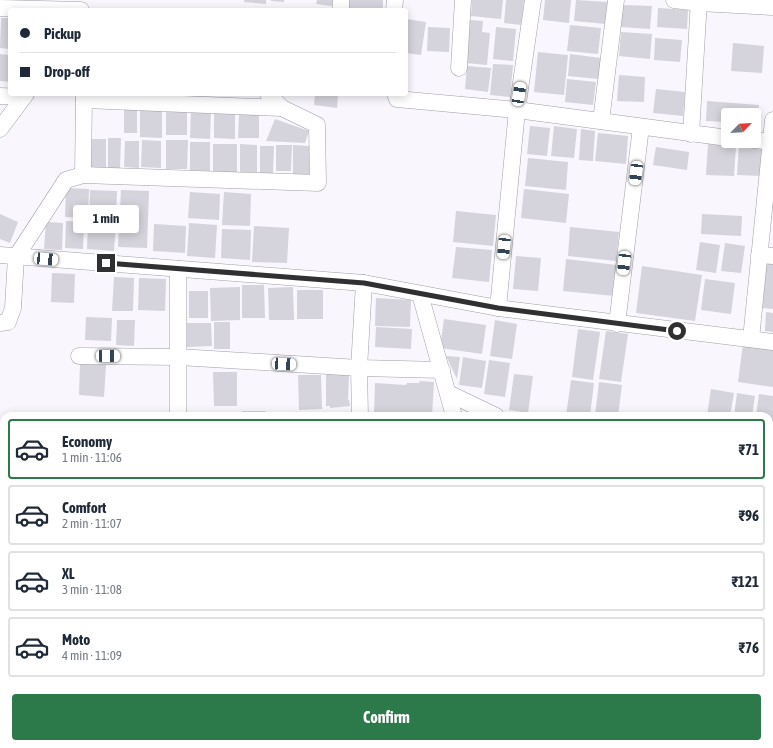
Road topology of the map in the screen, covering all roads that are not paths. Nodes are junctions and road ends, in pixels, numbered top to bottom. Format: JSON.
{"nodes":[{"id":1,"x":463,"y":0,"type":"edge"},
{"id":2,"x":533,"y":0,"type":"edge"},
{"id":3,"x":616,"y":0,"type":"edge"},
{"id":4,"x":674,"y":0,"type":"edge"},
{"id":5,"x":699,"y":2,"type":"edge"},
{"id":6,"x":773,"y":7,"type":"edge"},
{"id":7,"x":459,"y":68,"type":"dead end"},
{"id":8,"x":0,"y":96,"type":"edge"},
{"id":9,"x":25,"y":96,"type":"edge"},
{"id":10,"x":270,"y":96,"type":"edge"},
{"id":11,"x":396,"y":96,"type":"edge"},
{"id":12,"x":84,"y":97,"type":"edge"},
{"id":13,"x":282,"y":108,"type":"junction"},
{"id":14,"x":517,"y":110,"type":"junction"},
{"id":15,"x":773,"y":120,"type":"edge"},
{"id":16,"x":601,"y":121,"type":"junction"},
{"id":17,"x":641,"y":128,"type":"junction"},
{"id":18,"x":0,"y":129,"type":"edge"},
{"id":19,"x":692,"y":134,"type":"junction"},
{"id":20,"x":721,"y":137,"type":"edge"},
{"id":21,"x":761,"y":141,"type":"edge"},
{"id":22,"x":772,"y":142,"type":"edge"},
{"id":23,"x":83,"y":175,"type":"junction"},
{"id":24,"x":0,"y":255,"type":"edge"},
{"id":25,"x":766,"y":255,"type":"edge"},
{"id":26,"x":16,"y":256,"type":"junction"},
{"id":27,"x":178,"y":269,"type":"junction"},
{"id":28,"x":364,"y":283,"type":"junction"},
{"id":29,"x":420,"y":294,"type":"junction"},
{"id":30,"x":498,"y":308,"type":"junction"},
{"id":31,"x":0,"y":323,"type":"edge"},
{"id":32,"x":617,"y":324,"type":"junction"},
{"id":33,"x":751,"y":340,"type":"junction"},
{"id":34,"x":773,"y":342,"type":"edge"},
{"id":35,"x":79,"y":356,"type":"dead end"},
{"id":36,"x":179,"y":357,"type":"junction"},
{"id":37,"x":359,"y":368,"type":"junction"},
{"id":38,"x":442,"y":370,"type":"junction"},
{"id":39,"x":448,"y":393,"type":"junction"},
{"id":40,"x":178,"y":412,"type":"edge"},
{"id":41,"x":360,"y":412,"type":"edge"},
{"id":42,"x":453,"y":412,"type":"edge"},
{"id":43,"x":488,"y":412,"type":"edge"}],
"edges":[{"from":1,"to":7,"type":"street"},
{"from":2,"to":14,"type":"street"},
{"from":3,"to":16,"type":"street"},
{"from":4,"to":5,"type":"street"},
{"from":5,"to":6,"type":"street"},
{"from":5,"to":19,"type":"street"},
{"from":8,"to":9,"type":"street"},
{"from":9,"to":18,"type":"street"},
{"from":10,"to":13,"type":"street"},
{"from":11,"to":14,"type":"street"},
{"from":12,"to":13,"type":"street"},
{"from":12,"to":23,"type":"street"},
{"from":13,"to":23,"type":"street"},
{"from":14,"to":16,"type":"street"},
{"from":14,"to":30,"type":"street"},
{"from":15,"to":22,"type":"street"},
{"from":16,"to":17,"type":"street"},
{"from":17,"to":19,"type":"street"},
{"from":17,"to":32,"type":"street"},
{"from":19,"to":20,"type":"street"},
{"from":21,"to":22,"type":"street"},
{"from":22,"to":25,"type":"street"},
{"from":23,"to":26,"type":"street"},
{"from":24,"to":26,"type":"street"},
{"from":25,"to":33,"type":"street"},
{"from":26,"to":27,"type":"street"},
{"from":26,"to":31,"type":"street"},
{"from":27,"to":28,"type":"street"},
{"from":27,"to":36,"type":"street"},
{"from":28,"to":29,"type":"street"},
{"from":28,"to":37,"type":"street"},
{"from":29,"to":30,"type":"street"},
{"from":29,"to":38,"type":"street"},
{"from":30,"to":32,"type":"street"},
{"from":32,"to":33,"type":"street"},
{"from":33,"to":34,"type":"street"},
{"from":35,"to":36,"type":"street"},
{"from":36,"to":37,"type":"street"},
{"from":36,"to":40,"type":"street"},
{"from":37,"to":38,"type":"street"},
{"from":37,"to":41,"type":"street"},
{"from":38,"to":39,"type":"street"},
{"from":39,"to":42,"type":"street"},
{"from":39,"to":43,"type":"street"}]}
